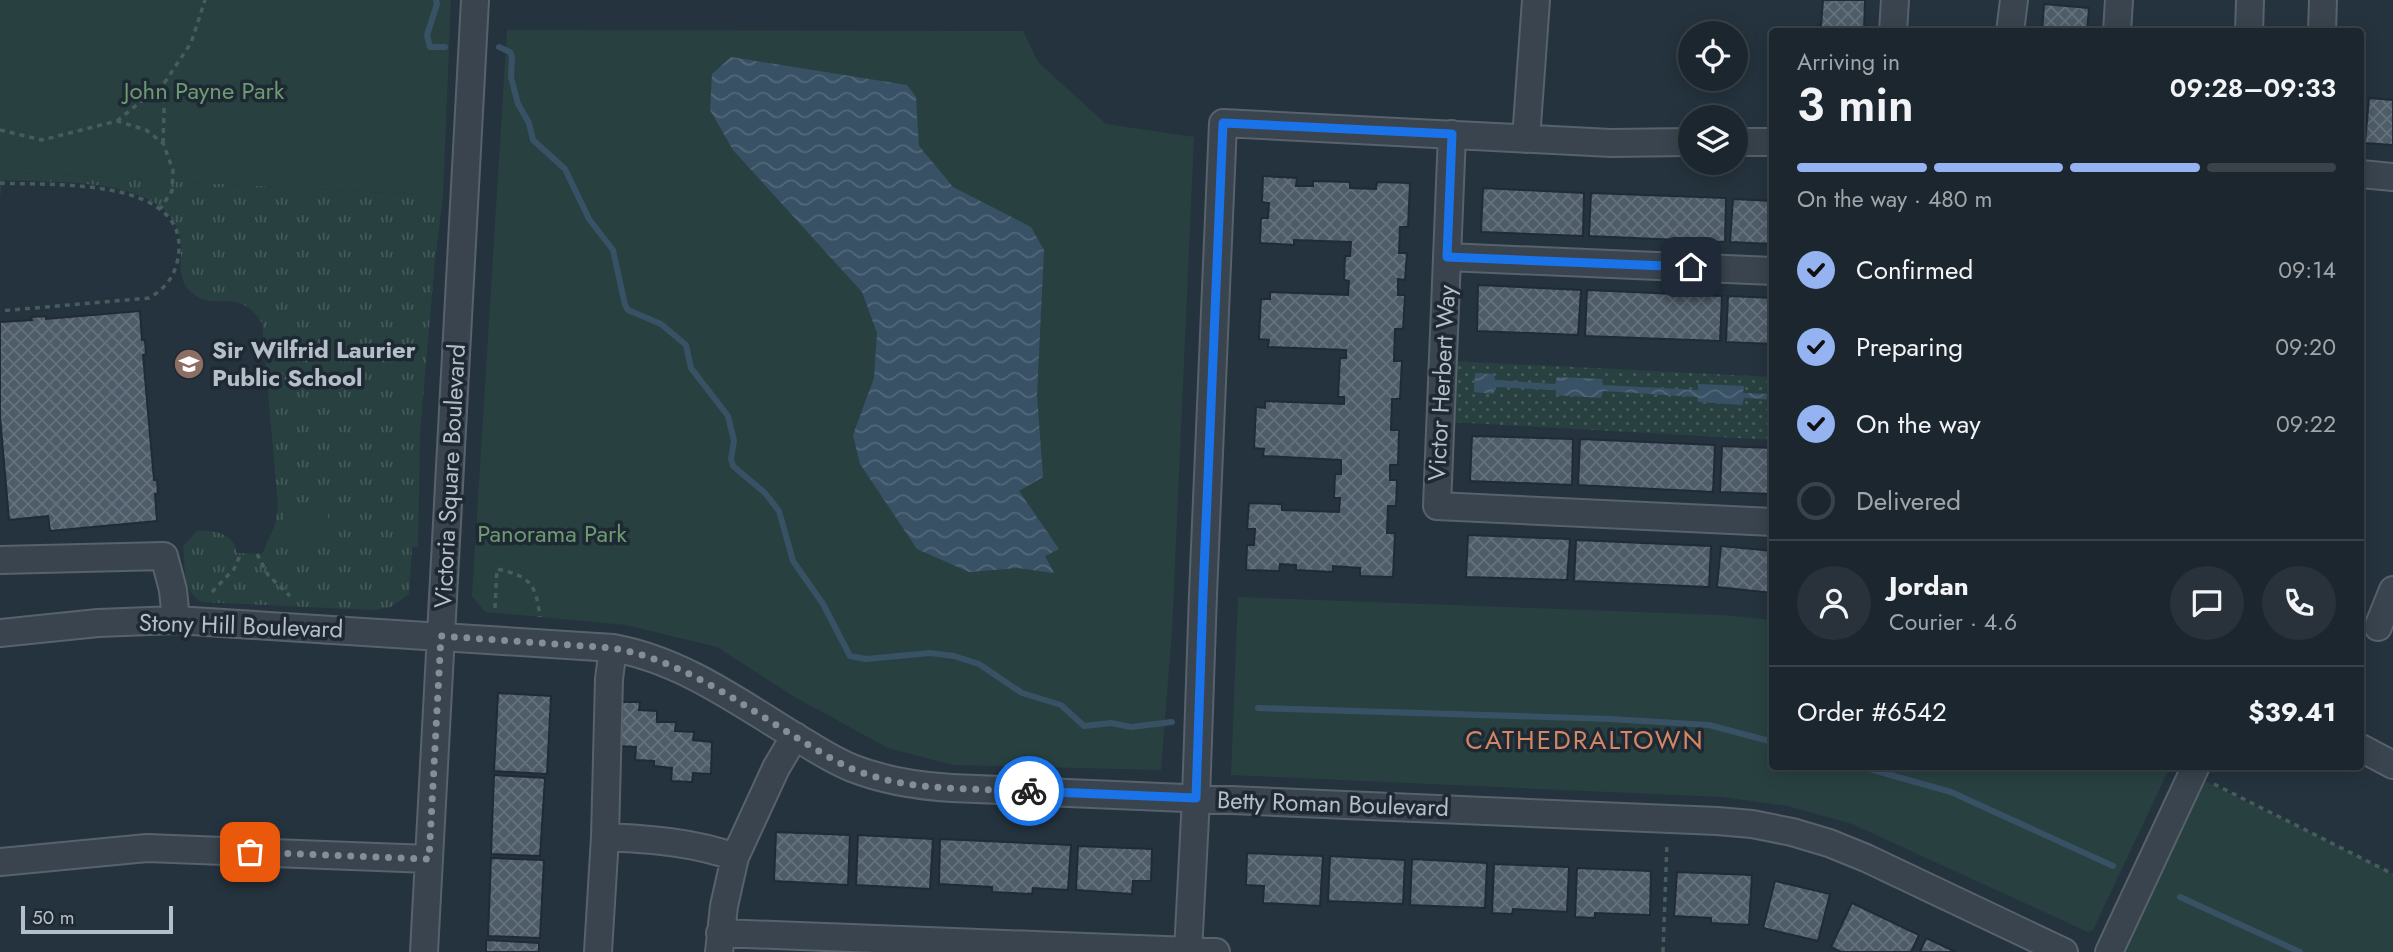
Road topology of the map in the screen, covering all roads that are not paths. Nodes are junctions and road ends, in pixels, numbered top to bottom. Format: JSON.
{"nodes":[{"id":1,"x":475,"y":0,"type":"edge"},
{"id":2,"x":1536,"y":0,"type":"edge"},
{"id":3,"x":1895,"y":0,"type":"edge"},
{"id":4,"x":2014,"y":0,"type":"edge"},
{"id":5,"x":2119,"y":0,"type":"edge"},
{"id":6,"x":2250,"y":0,"type":"edge"},
{"id":7,"x":2323,"y":0,"type":"edge"},
{"id":8,"x":1893,"y":28,"type":"edge"},
{"id":9,"x":2010,"y":28,"type":"edge"},
{"id":10,"x":2117,"y":28,"type":"edge"},
{"id":11,"x":2249,"y":28,"type":"edge"},
{"id":12,"x":2322,"y":28,"type":"edge"},
{"id":13,"x":1452,"y":134,"type":"junction"},
{"id":14,"x":1525,"y":139,"type":"junction"},
{"id":15,"x":1678,"y":142,"type":"edge"},
{"id":16,"x":1748,"y":142,"type":"edge"},
{"id":17,"x":1769,"y":142,"type":"edge"},
{"id":18,"x":2364,"y":174,"type":"edge"},
{"id":19,"x":2393,"y":177,"type":"edge"},
{"id":20,"x":1447,"y":257,"type":"junction"},
{"id":21,"x":1769,"y":271,"type":"edge"},
{"id":22,"x":1769,"y":522,"type":"edge"},
{"id":23,"x":0,"y":560,"type":"edge"},
{"id":24,"x":2393,"y":590,"type":"edge"},
{"id":25,"x":176,"y":620,"type":"junction"},
{"id":26,"x":2377,"y":626,"type":"edge"},
{"id":27,"x":0,"y":633,"type":"edge"},
{"id":28,"x":441,"y":636,"type":"junction"},
{"id":29,"x":613,"y":648,"type":"junction"},
{"id":30,"x":795,"y":736,"type":"junction"},
{"id":31,"x":2364,"y":750,"type":"edge"},
{"id":32,"x":2393,"y":765,"type":"edge"},
{"id":33,"x":2203,"y":774,"type":"edge"},
{"id":34,"x":1196,"y":798,"type":"junction"},
{"id":35,"x":605,"y":837,"type":"junction"},
{"id":36,"x":735,"y":857,"type":"junction"},
{"id":37,"x":429,"y":859,"type":"junction"},
{"id":38,"x":0,"y":862,"type":"edge"},
{"id":39,"x":719,"y":942,"type":"edge"},
{"id":40,"x":1188,"y":951,"type":"edge"},
{"id":41,"x":424,"y":952,"type":"edge"},
{"id":42,"x":598,"y":952,"type":"edge"},
{"id":43,"x":1216,"y":952,"type":"edge"},
{"id":44,"x":2064,"y":952,"type":"edge"},
{"id":45,"x":2109,"y":952,"type":"edge"}],
"edges":[{"from":1,"to":28,"type":"street","name":"Victoria Square Boulevard"},
{"from":2,"to":14,"type":"street"},
{"from":3,"to":8,"type":"street"},
{"from":4,"to":9,"type":"street"},
{"from":5,"to":10,"type":"street"},
{"from":6,"to":11,"type":"street"},
{"from":7,"to":12,"type":"street"},
{"from":13,"to":14,"type":"street"},
{"from":13,"to":20,"type":"street","name":"Victor Herbert Way"},
{"from":13,"to":34,"type":"street"},
{"from":14,"to":15,"type":"street"},
{"from":16,"to":17,"type":"street"},
{"from":18,"to":19,"type":"street"},
{"from":20,"to":21,"type":"street"},
{"from":20,"to":22,"type":"street","name":"Victor Herbert Way"},
{"from":23,"to":25,"type":"street"},
{"from":24,"to":26,"type":"street"},
{"from":25,"to":27,"type":"street","name":"Stony Hill Boulevard"},
{"from":25,"to":28,"type":"street","name":"Stony Hill Boulevard"},
{"from":28,"to":29,"type":"street","name":"Betty Roman Boulevard"},
{"from":28,"to":37,"type":"street","name":"Victoria Square Boulevard"},
{"from":29,"to":30,"type":"street","name":"Betty Roman Boulevard"},
{"from":29,"to":35,"type":"street"},
{"from":30,"to":34,"type":"street","name":"Betty Roman Boulevard"},
{"from":30,"to":36,"type":"street"},
{"from":31,"to":32,"type":"street"},
{"from":33,"to":45,"type":"street"},
{"from":34,"to":40,"type":"street"},
{"from":34,"to":44,"type":"street","name":"Betty Roman Boulevard"},
{"from":35,"to":36,"type":"street"},
{"from":35,"to":42,"type":"street"},
{"from":36,"to":39,"type":"street"},
{"from":37,"to":38,"type":"street"},
{"from":37,"to":41,"type":"street","name":"Victoria Square Boulevard"},
{"from":39,"to":40,"type":"street"},
{"from":40,"to":43,"type":"street"}]}
